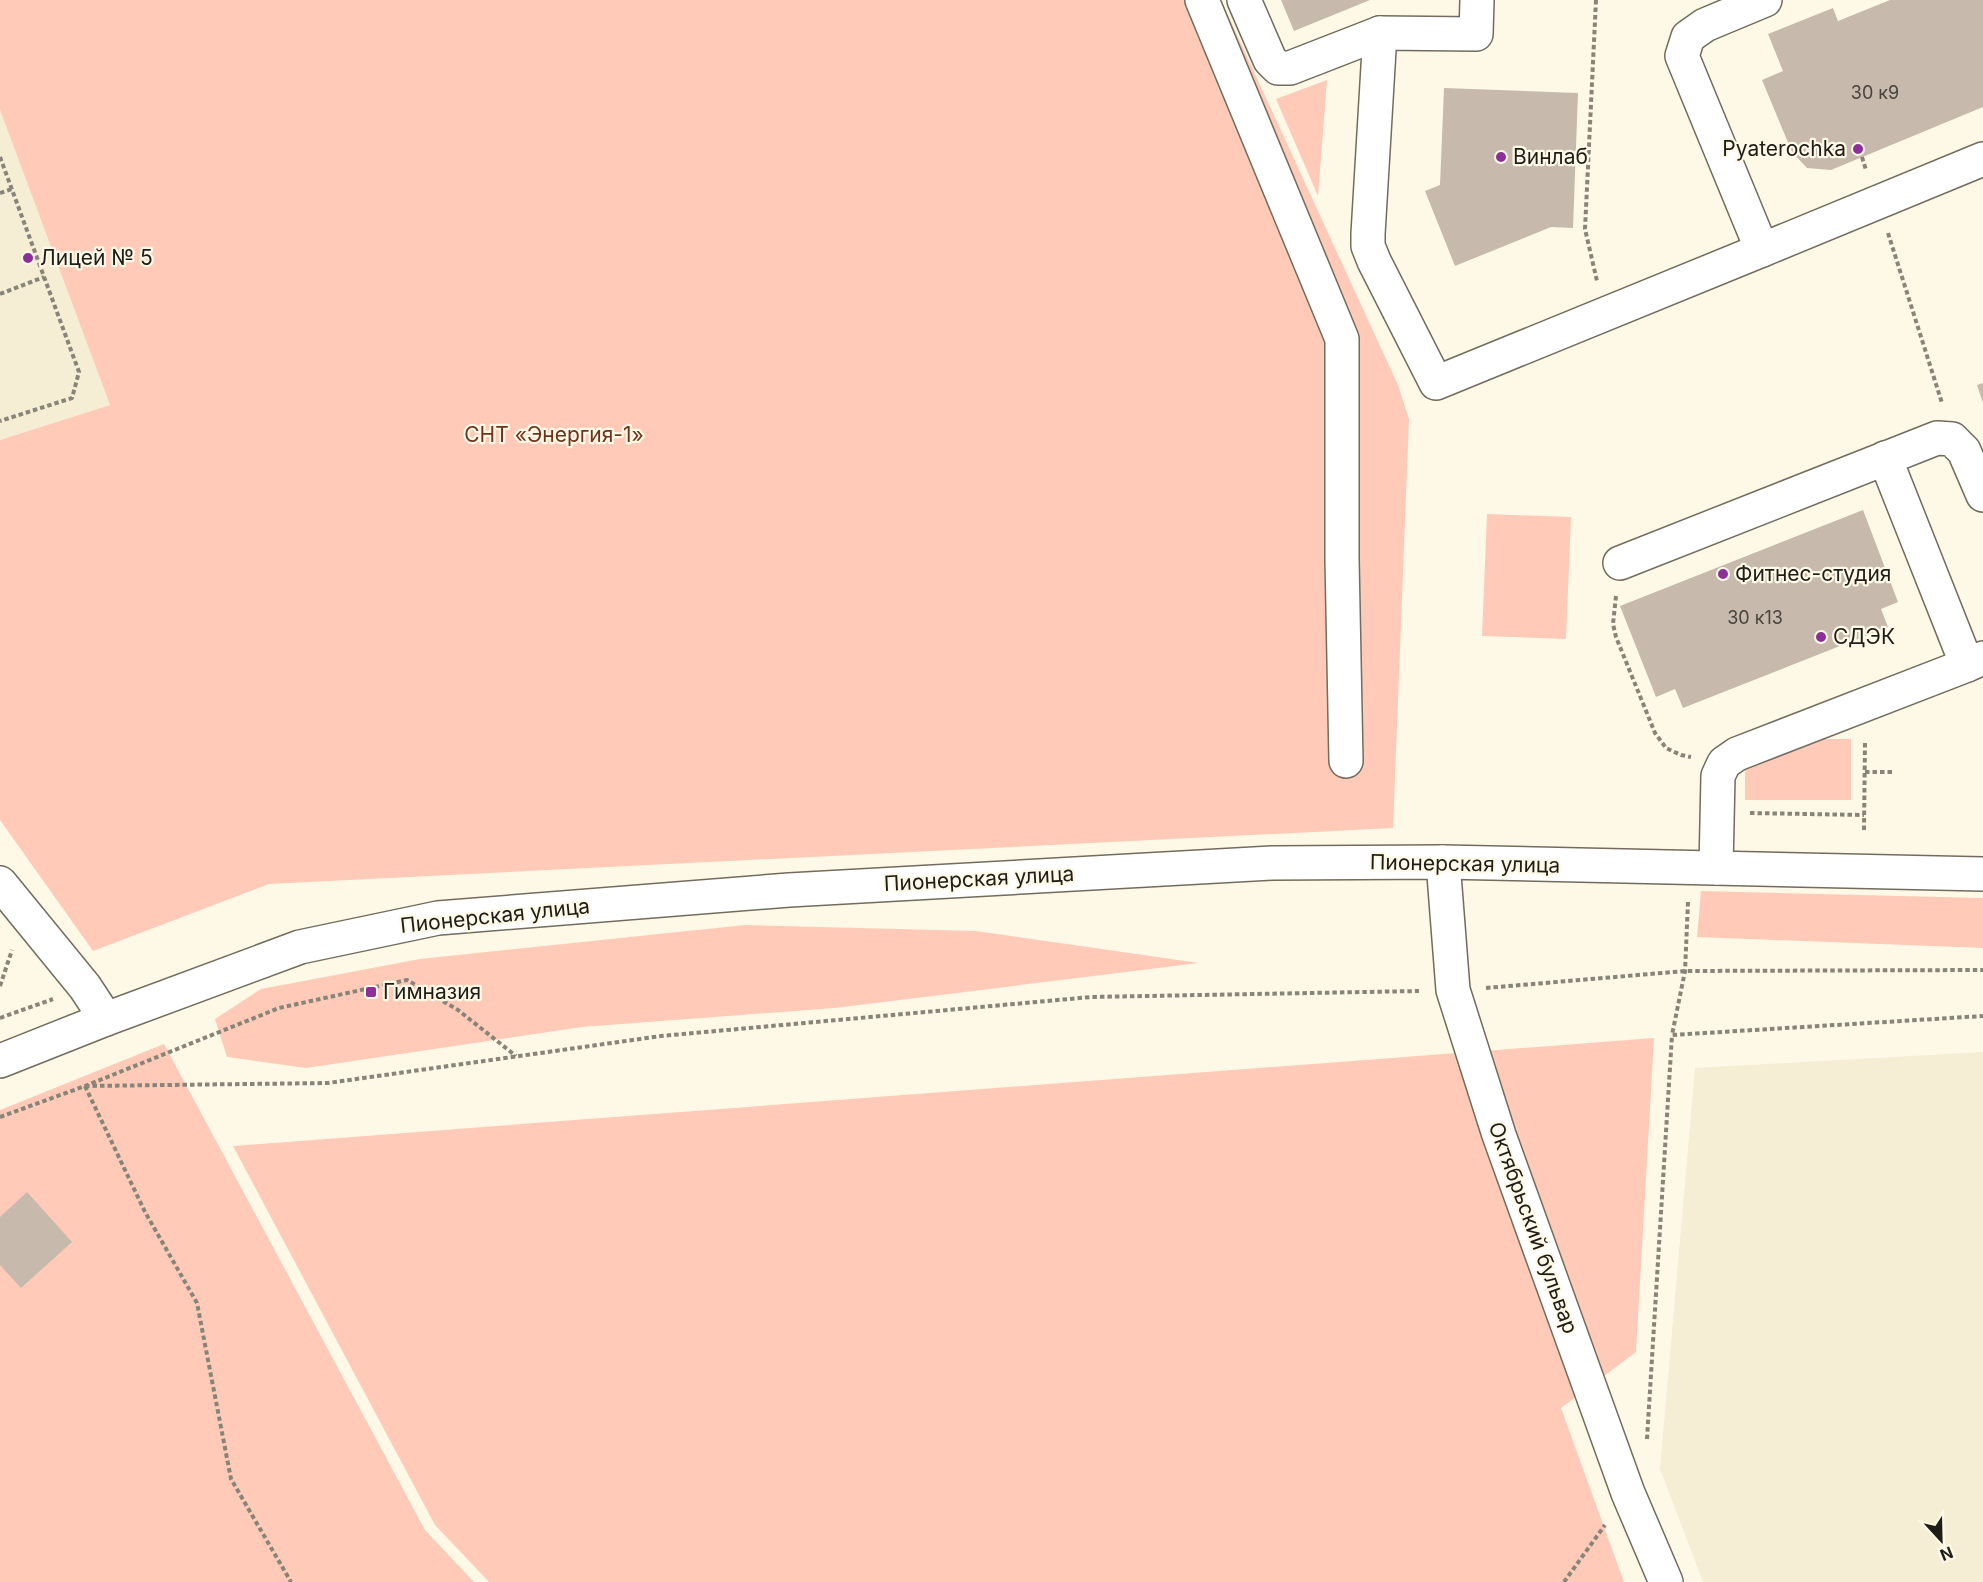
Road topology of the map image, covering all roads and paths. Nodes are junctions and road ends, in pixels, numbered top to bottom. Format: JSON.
{"nodes":[{"id":1,"x":1202,"y":0,"type":"edge"},
{"id":2,"x":1244,"y":0,"type":"edge"},
{"id":3,"x":1477,"y":0,"type":"edge"},
{"id":4,"x":1596,"y":0,"type":"edge"},
{"id":5,"x":1752,"y":2,"type":"edge"},
{"id":6,"x":1380,"y":33,"type":"junction"},
{"id":7,"x":0,"y":157,"type":"edge"},
{"id":8,"x":1983,"y":159,"type":"edge"},
{"id":9,"x":12,"y":189,"type":"junction"},
{"id":10,"x":0,"y":193,"type":"edge"},
{"id":11,"x":1877,"y":202,"type":"junction"},
{"id":12,"x":1762,"y":250,"type":"junction"},
{"id":13,"x":44,"y":277,"type":"junction"},
{"id":14,"x":1599,"y":290,"type":"dead end"},
{"id":15,"x":0,"y":294,"type":"edge"},
{"id":16,"x":0,"y":421,"type":"edge"},
{"id":17,"x":1952,"y":439,"type":"junction"},
{"id":18,"x":1885,"y":458,"type":"junction"},
{"id":19,"x":1983,"y":495,"type":"edge"},
{"id":20,"x":1620,"y":563,"type":"joint"},
{"id":21,"x":1975,"y":662,"type":"edge"},
{"id":22,"x":1865,"y":705,"type":"junction"},
{"id":23,"x":1346,"y":762,"type":"dead end"},
{"id":24,"x":1724,"y":763,"type":"junction"},
{"id":25,"x":1864,"y":772,"type":"junction"},
{"id":26,"x":1893,"y":772,"type":"dead end"},
{"id":27,"x":1864,"y":815,"type":"junction"},
{"id":28,"x":1864,"y":830,"type":"dead end"},
{"id":29,"x":1443,"y":862,"type":"junction"},
{"id":30,"x":1716,"y":868,"type":"junction"},
{"id":31,"x":1983,"y":874,"type":"edge"},
{"id":32,"x":0,"y":883,"type":"edge"},
{"id":33,"x":1689,"y":893,"type":"dead end"},
{"id":34,"x":16,"y":940,"type":"dead end"},
{"id":35,"x":1685,"y":970,"type":"junction"},
{"id":36,"x":1983,"y":970,"type":"edge"},
{"id":37,"x":0,"y":986,"type":"edge"},
{"id":38,"x":1453,"y":990,"type":"junction"},
{"id":39,"x":45,"y":1002,"type":"dead end"},
{"id":40,"x":1983,"y":1016,"type":"edge"},
{"id":41,"x":0,"y":1017,"type":"edge"},
{"id":42,"x":106,"y":1019,"type":"junction"},
{"id":43,"x":1672,"y":1035,"type":"junction"},
{"id":44,"x":516,"y":1057,"type":"junction"},
{"id":45,"x":0,"y":1061,"type":"edge"},
{"id":46,"x":85,"y":1086,"type":"junction"},
{"id":47,"x":0,"y":1116,"type":"edge"},
{"id":48,"x":1647,"y":1440,"type":"dead end"},
{"id":49,"x":291,"y":1582,"type":"edge"},
{"id":50,"x":1666,"y":1582,"type":"edge"}],
"edges":[{"from":1,"to":23,"type":"main road"},
{"from":2,"to":6,"type":"main road"},
{"from":3,"to":6,"type":"main road"},
{"from":4,"to":14,"type":"path"},
{"from":5,"to":12,"type":"main road"},
{"from":6,"to":12,"type":"main road"},
{"from":7,"to":9,"type":"path"},
{"from":8,"to":11,"type":"main road"},
{"from":9,"to":10,"type":"path"},
{"from":9,"to":13,"type":"path"},
{"from":11,"to":12,"type":"main road"},
{"from":11,"to":17,"type":"path"},
{"from":13,"to":15,"type":"path"},
{"from":13,"to":16,"type":"path"},
{"from":17,"to":18,"type":"main road"},
{"from":17,"to":19,"type":"main road"},
{"from":18,"to":20,"type":"main road"},
{"from":18,"to":21,"type":"main road"},
{"from":20,"to":24,"type":"path"},
{"from":21,"to":22,"type":"main road"},
{"from":22,"to":24,"type":"main road"},
{"from":22,"to":25,"type":"path"},
{"from":24,"to":27,"type":"path"},
{"from":24,"to":30,"type":"main road"},
{"from":25,"to":26,"type":"path"},
{"from":25,"to":27,"type":"path"},
{"from":27,"to":28,"type":"path"},
{"from":29,"to":30,"type":"main road","name":"Пионерская улица"},
{"from":29,"to":38,"type":"main road","name":"Октябрьский бульвар"},
{"from":29,"to":42,"type":"main road","name":"Пионерская улица"},
{"from":30,"to":31,"type":"main road","name":"Пионерская улица"},
{"from":32,"to":42,"type":"main road"},
{"from":33,"to":35,"type":"path"},
{"from":34,"to":37,"type":"path"},
{"from":35,"to":36,"type":"path"},
{"from":35,"to":38,"type":"path"},
{"from":35,"to":43,"type":"path"},
{"from":38,"to":44,"type":"path"},
{"from":38,"to":50,"type":"main road","name":"Октябрьский бульвар"},
{"from":39,"to":41,"type":"path"},
{"from":40,"to":43,"type":"path"},
{"from":42,"to":45,"type":"main road","name":"Пионерская улица"},
{"from":43,"to":48,"type":"path"},
{"from":44,"to":46,"type":"path"},
{"from":44,"to":46,"type":"path"},
{"from":46,"to":47,"type":"path"},
{"from":46,"to":49,"type":"path"}]}
